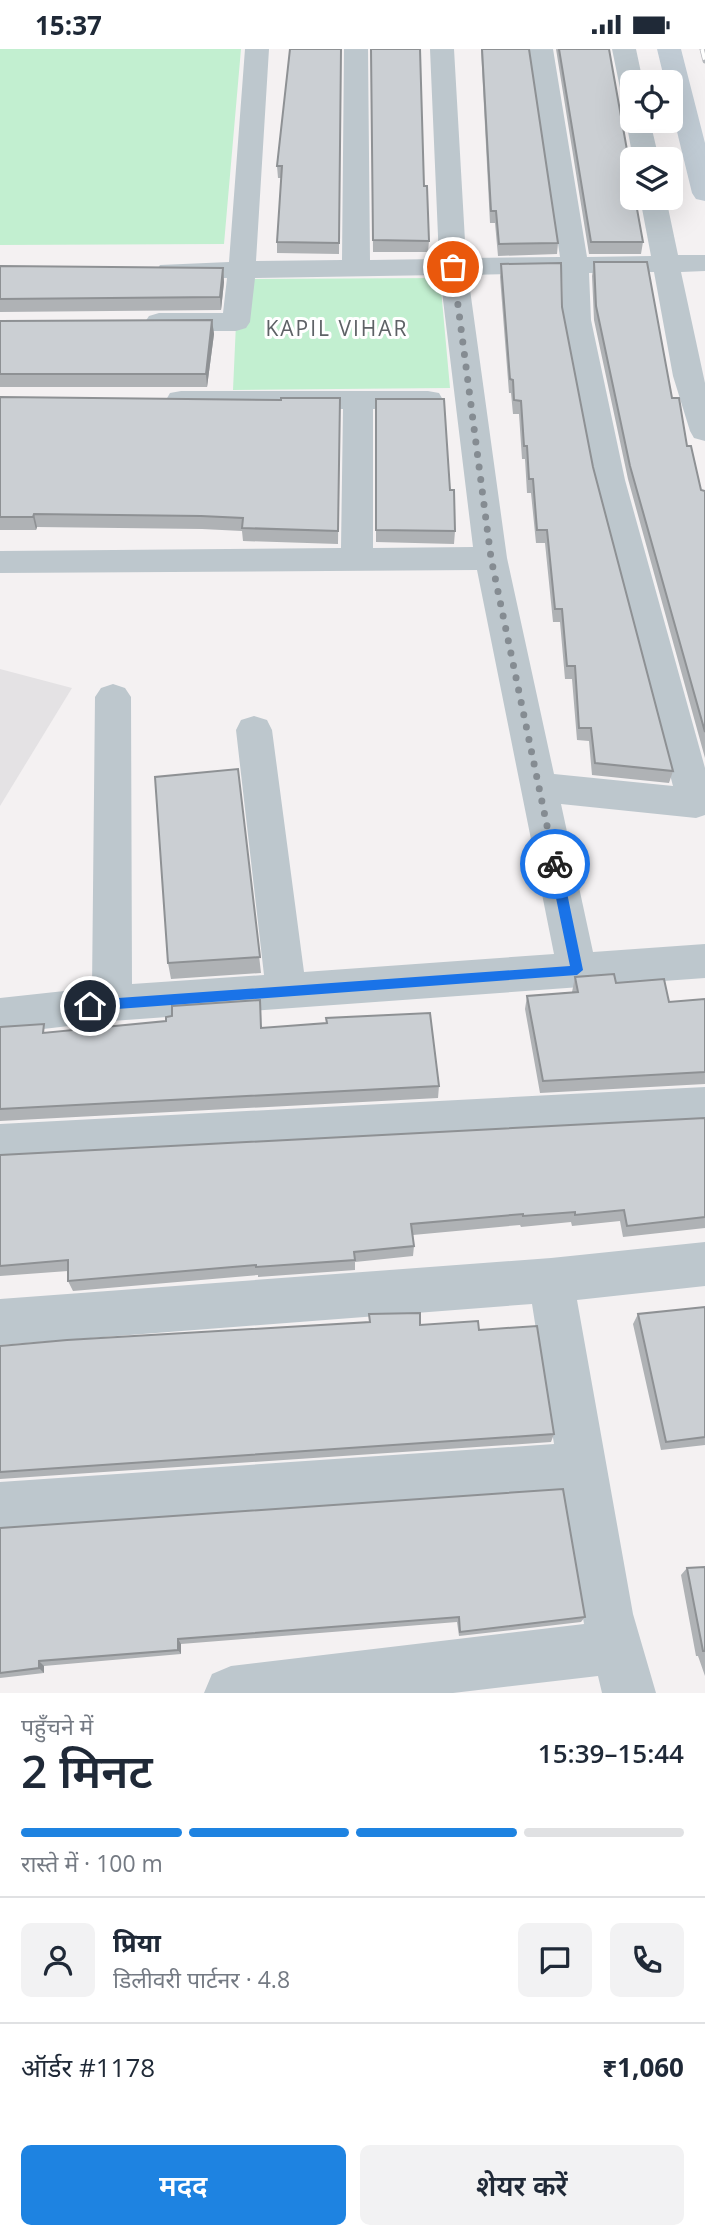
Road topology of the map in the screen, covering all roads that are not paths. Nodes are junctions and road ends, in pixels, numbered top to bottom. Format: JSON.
{"nodes":[{"id":1,"x":257,"y":49,"type":"edge"},
{"id":2,"x":356,"y":49,"type":"edge"},
{"id":3,"x":442,"y":49,"type":"edge"},
{"id":4,"x":541,"y":49,"type":"edge"},
{"id":5,"x":624,"y":49,"type":"edge"},
{"id":6,"x":669,"y":49,"type":"edge"},
{"id":7,"x":628,"y":70,"type":"edge"},
{"id":8,"x":705,"y":193,"type":"edge"},
{"id":9,"x":655,"y":210,"type":"edge"},
{"id":10,"x":705,"y":263,"type":"edge"},
{"id":11,"x":666,"y":264,"type":"junction"},
{"id":12,"x":575,"y":265,"type":"junction"},
{"id":13,"x":453,"y":267,"type":"junction"},
{"id":14,"x":356,"y":269,"type":"junction"},
{"id":15,"x":141,"y":270,"type":"edge"},
{"id":16,"x":242,"y":271,"type":"junction"},
{"id":17,"x":139,"y":323,"type":"edge"},
{"id":18,"x":152,"y":400,"type":"edge"},
{"id":19,"x":358,"y":400,"type":"junction"},
{"id":20,"x":470,"y":400,"type":"junction"},
{"id":21,"x":705,"y":431,"type":"edge"},
{"id":22,"x":491,"y":558,"type":"junction"},
{"id":23,"x":357,"y":559,"type":"junction"},
{"id":24,"x":0,"y":562,"type":"edge"},
{"id":25,"x":113,"y":697,"type":"dead end"},
{"id":26,"x":254,"y":730,"type":"dead end"},
{"id":27,"x":539,"y":787,"type":"junction"},
{"id":28,"x":705,"y":961,"type":"edge"},
{"id":29,"x":577,"y":970,"type":"junction"},
{"id":30,"x":286,"y":991,"type":"junction"},
{"id":31,"x":112,"y":1003,"type":"junction"},
{"id":32,"x":0,"y":1016,"type":"edge"},
{"id":33,"x":705,"y":1107,"type":"edge"},
{"id":34,"x":0,"y":1144,"type":"edge"},
{"id":35,"x":705,"y":1264,"type":"edge"},
{"id":36,"x":551,"y":1280,"type":"junction"},
{"id":37,"x":0,"y":1322,"type":"edge"},
{"id":38,"x":582,"y":1467,"type":"junction"},
{"id":39,"x":0,"y":1507,"type":"edge"},
{"id":40,"x":623,"y":1670,"type":"edge"},
{"id":41,"x":230,"y":1693,"type":"edge"}],
"edges":[{"from":1,"to":16,"type":"street"},
{"from":2,"to":14,"type":"street"},
{"from":3,"to":13,"type":"street"},
{"from":4,"to":12,"type":"street"},
{"from":5,"to":7,"type":"street"},
{"from":6,"to":8,"type":"main road"},
{"from":9,"to":11,"type":"street"},
{"from":10,"to":11,"type":"street"},
{"from":11,"to":12,"type":"street"},
{"from":11,"to":21,"type":"street"},
{"from":12,"to":13,"type":"street"},
{"from":12,"to":27,"type":"street"},
{"from":13,"to":14,"type":"street"},
{"from":13,"to":20,"type":"street"},
{"from":14,"to":16,"type":"street"},
{"from":15,"to":16,"type":"street"},
{"from":16,"to":17,"type":"street"},
{"from":18,"to":19,"type":"street"},
{"from":19,"to":20,"type":"street"},
{"from":19,"to":23,"type":"street"},
{"from":20,"to":22,"type":"street"},
{"from":22,"to":23,"type":"street"},
{"from":22,"to":27,"type":"street"},
{"from":23,"to":24,"type":"street"},
{"from":25,"to":31,"type":"street"},
{"from":26,"to":30,"type":"street"},
{"from":27,"to":29,"type":"street"},
{"from":28,"to":29,"type":"street"},
{"from":29,"to":30,"type":"street"},
{"from":30,"to":31,"type":"street"},
{"from":31,"to":32,"type":"street"},
{"from":33,"to":34,"type":"street"},
{"from":35,"to":36,"type":"street"},
{"from":36,"to":37,"type":"street"},
{"from":36,"to":38,"type":"street"},
{"from":38,"to":39,"type":"street"},
{"from":38,"to":40,"type":"street"},
{"from":40,"to":41,"type":"street"}]}
